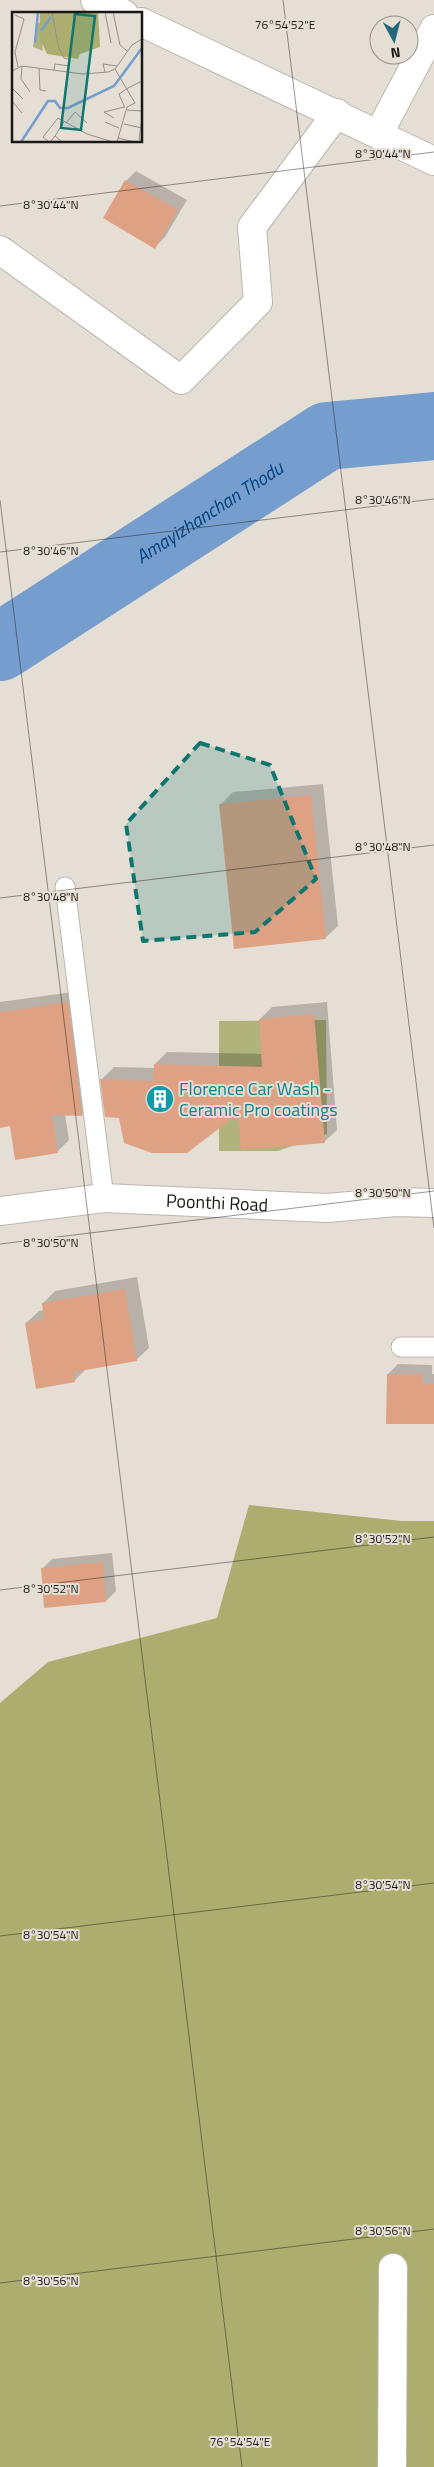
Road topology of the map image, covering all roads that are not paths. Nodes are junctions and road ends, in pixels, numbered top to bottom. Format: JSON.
{"nodes":[{"id":1,"x":95,"y":0,"type":"edge"},
{"id":2,"x":120,"y":12,"type":"edge"},
{"id":3,"x":142,"y":22,"type":"edge"},
{"id":4,"x":434,"y":29,"type":"edge"},
{"id":5,"x":336,"y":113,"type":"junction"},
{"id":6,"x":379,"y":133,"type":"junction"},
{"id":7,"x":434,"y":160,"type":"edge"},
{"id":8,"x":0,"y":250,"type":"edge"},
{"id":9,"x":65,"y":887,"type":"dead end"},
{"id":10,"x":104,"y":1198,"type":"junction"},
{"id":11,"x":434,"y":1203,"type":"edge"},
{"id":12,"x":0,"y":1211,"type":"edge"},
{"id":13,"x":400,"y":1347,"type":"dead end"},
{"id":14,"x":434,"y":1347,"type":"edge"},
{"id":15,"x":393,"y":2268,"type":"dead end"},
{"id":16,"x":392,"y":2467,"type":"edge"}],
"edges":[{"from":1,"to":2,"type":"street"},
{"from":3,"to":5,"type":"street"},
{"from":4,"to":6,"type":"street"},
{"from":5,"to":6,"type":"street"},
{"from":5,"to":8,"type":"street"},
{"from":6,"to":7,"type":"street"},
{"from":9,"to":10,"type":"lane"},
{"from":10,"to":11,"type":"street","name":"Poonthi Road"},
{"from":10,"to":12,"type":"street","name":"Poonthi Road"},
{"from":13,"to":14,"type":"lane"},
{"from":15,"to":16,"type":"street"}]}
